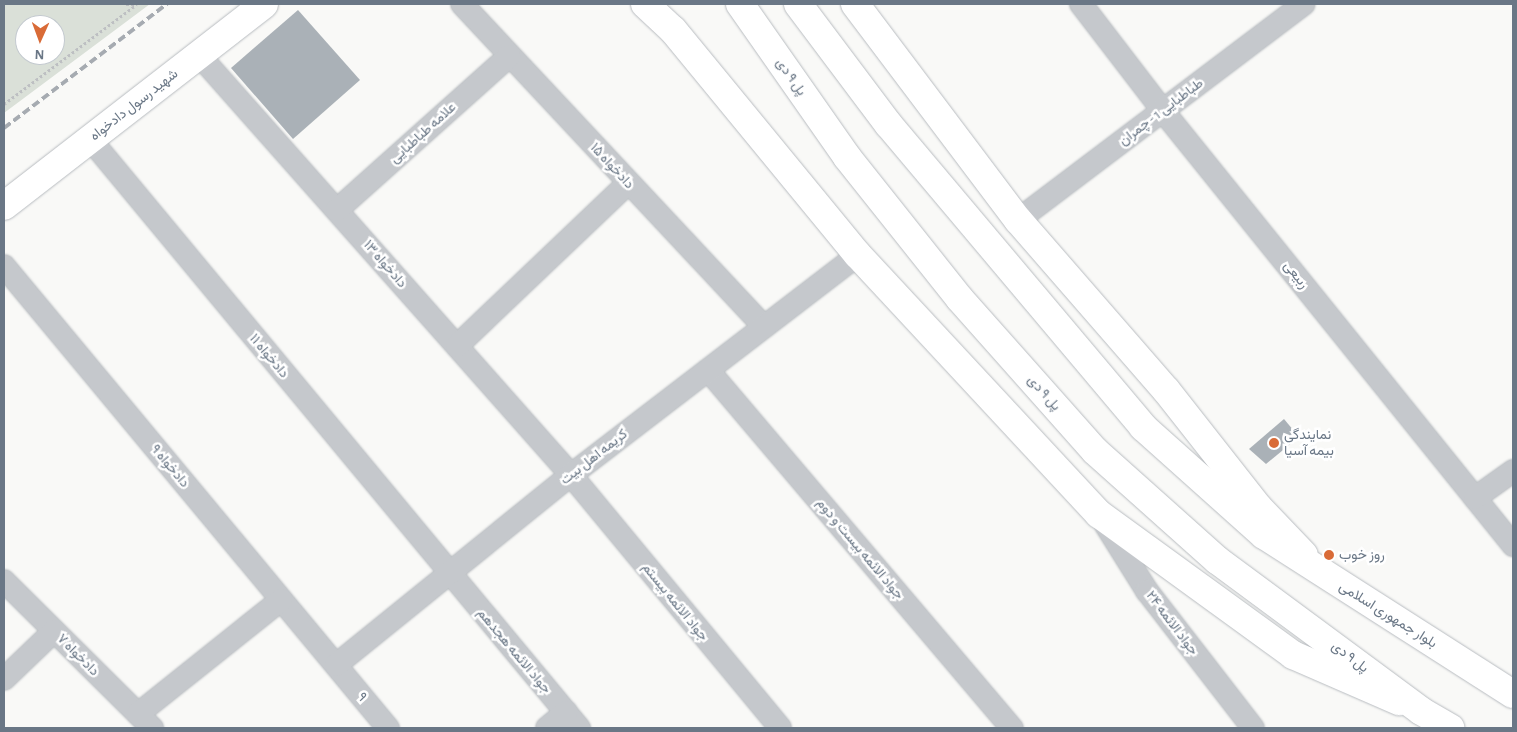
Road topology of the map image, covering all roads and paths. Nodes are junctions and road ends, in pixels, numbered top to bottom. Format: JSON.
{"nodes":[{"id":1,"x":126,"y":4,"type":"edge"},
{"id":2,"x":264,"y":4,"type":"edge"},
{"id":3,"x":462,"y":4,"type":"edge"},
{"id":4,"x":645,"y":4,"type":"edge"},
{"id":5,"x":667,"y":4,"type":"edge"},
{"id":6,"x":723,"y":4,"type":"edge"},
{"id":7,"x":740,"y":4,"type":"edge"},
{"id":8,"x":798,"y":4,"type":"edge"},
{"id":9,"x":855,"y":4,"type":"edge"},
{"id":10,"x":1081,"y":4,"type":"edge"},
{"id":11,"x":1304,"y":4,"type":"edge"},
{"id":12,"x":673,"y":30,"type":"junction"},
{"id":13,"x":760,"y":33,"type":"junction"},
{"id":14,"x":199,"y":55,"type":"junction"},
{"id":15,"x":509,"y":56,"type":"junction"},
{"id":16,"x":4,"y":104,"type":"edge"},
{"id":17,"x":1163,"y":111,"type":"junction"},
{"id":18,"x":90,"y":139,"type":"junction"},
{"id":19,"x":628,"y":183,"type":"junction"},
{"id":20,"x":4,"y":206,"type":"edge"},
{"id":21,"x":337,"y":210,"type":"junction"},
{"id":22,"x":1018,"y":220,"type":"junction"},
{"id":23,"x":858,"y":255,"type":"junction"},
{"id":24,"x":4,"y":266,"type":"edge"},
{"id":25,"x":764,"y":327,"type":"junction"},
{"id":26,"x":457,"y":346,"type":"junction"},
{"id":27,"x":708,"y":370,"type":"junction"},
{"id":28,"x":1513,"y":470,"type":"edge"},
{"id":29,"x":571,"y":475,"type":"junction"},
{"id":30,"x":1475,"y":498,"type":"junction"},
{"id":31,"x":1099,"y":514,"type":"junction"},
{"id":32,"x":1513,"y":545,"type":"edge"},
{"id":33,"x":1320,"y":572,"type":"junction"},
{"id":34,"x":448,"y":573,"type":"junction"},
{"id":35,"x":4,"y":582,"type":"edge"},
{"id":36,"x":281,"y":600,"type":"junction"},
{"id":37,"x":54,"y":630,"type":"junction"},
{"id":38,"x":336,"y":665,"type":"junction"},
{"id":39,"x":4,"y":679,"type":"edge"},
{"id":40,"x":1513,"y":694,"type":"edge"},
{"id":41,"x":1421,"y":711,"type":"junction"},
{"id":42,"x":573,"y":720,"type":"edge"},
{"id":43,"x":145,"y":721,"type":"edge"},
{"id":44,"x":388,"y":728,"type":"edge"},
{"id":45,"x":548,"y":728,"type":"edge"},
{"id":46,"x":780,"y":728,"type":"edge"},
{"id":47,"x":1012,"y":728,"type":"edge"},
{"id":48,"x":1253,"y":728,"type":"edge"},
{"id":49,"x":1451,"y":728,"type":"edge"}],
"edges":[{"from":1,"to":16,"type":"path"},
{"from":2,"to":14,"type":"main road","name":"شهید رسول دادخواه"},
{"from":3,"to":15,"type":"street","name":"دادخواه ۱۵"},
{"from":4,"to":12,"type":"main road"},
{"from":5,"to":12,"type":"main road"},
{"from":6,"to":13,"type":"main road"},
{"from":7,"to":13,"type":"main road","name":"پل ۹ دی"},
{"from":8,"to":33,"type":"main road","name":"بلوار جمهوری اسلامی"},
{"from":9,"to":22,"type":"main road"},
{"from":10,"to":17,"type":"street","name":"ربیعی"},
{"from":11,"to":17,"type":"street","name":"طباطبایی 1 - چمران"},
{"from":12,"to":23,"type":"main road"},
{"from":13,"to":41,"type":"main road","name":"پل ۹ دی"},
{"from":14,"to":18,"type":"main road","name":"شهید رسول دادخواه"},
{"from":14,"to":21,"type":"street","name":"دادخواه ۱۳"},
{"from":15,"to":19,"type":"street","name":"دادخواه ۱۵"},
{"from":15,"to":21,"type":"street","name":"علامه طباطبایی"},
{"from":17,"to":22,"type":"street","name":"طباطبایی 1 - چمران"},
{"from":17,"to":30,"type":"street","name":"ربیعی"},
{"from":18,"to":20,"type":"main road","name":"شهید رسول دادخواه"},
{"from":18,"to":34,"type":"street","name":"دادخواه ۱۱"},
{"from":19,"to":25,"type":"street","name":"دادخواه ۱۵"},
{"from":19,"to":26,"type":"street"},
{"from":21,"to":26,"type":"street","name":"دادخواه ۱۳"},
{"from":22,"to":33,"type":"main road"},
{"from":23,"to":25,"type":"street","name":"کریمه اهل بیت"},
{"from":23,"to":31,"type":"main road"},
{"from":24,"to":36,"type":"street","name":"دادخواه ۹"},
{"from":25,"to":27,"type":"street","name":"کریمه اهل بیت"},
{"from":26,"to":29,"type":"street","name":"دادخواه ۱۳"},
{"from":27,"to":29,"type":"street","name":"کریمه اهل بیت"},
{"from":27,"to":47,"type":"street","name":"جواد الائمه بیست و دوم"},
{"from":28,"to":30,"type":"street"},
{"from":29,"to":34,"type":"street","name":"کریمه اهل بیت"},
{"from":29,"to":46,"type":"street","name":"جواد الائمه بیستم"},
{"from":30,"to":32,"type":"street","name":"ربیعی"},
{"from":31,"to":41,"type":"main road"},
{"from":31,"to":48,"type":"street","name":"جواد الائمه ۲۴"},
{"from":33,"to":40,"type":"main road","name":"بلوار جمهوری اسلامی"},
{"from":34,"to":38,"type":"street","name":"کریمه اهل بیت"},
{"from":34,"to":42,"type":"street","name":"جواد الائمه هجدهم"},
{"from":35,"to":37,"type":"street","name":"دادخواه ۷"},
{"from":36,"to":38,"type":"street","name":"دادخواه ۹"},
{"from":36,"to":43,"type":"street"},
{"from":37,"to":39,"type":"street"},
{"from":37,"to":43,"type":"street","name":"دادخواه ۷"},
{"from":38,"to":44,"type":"street","name":"۹"},
{"from":41,"to":49,"type":"main road"},
{"from":42,"to":45,"type":"street"}]}
